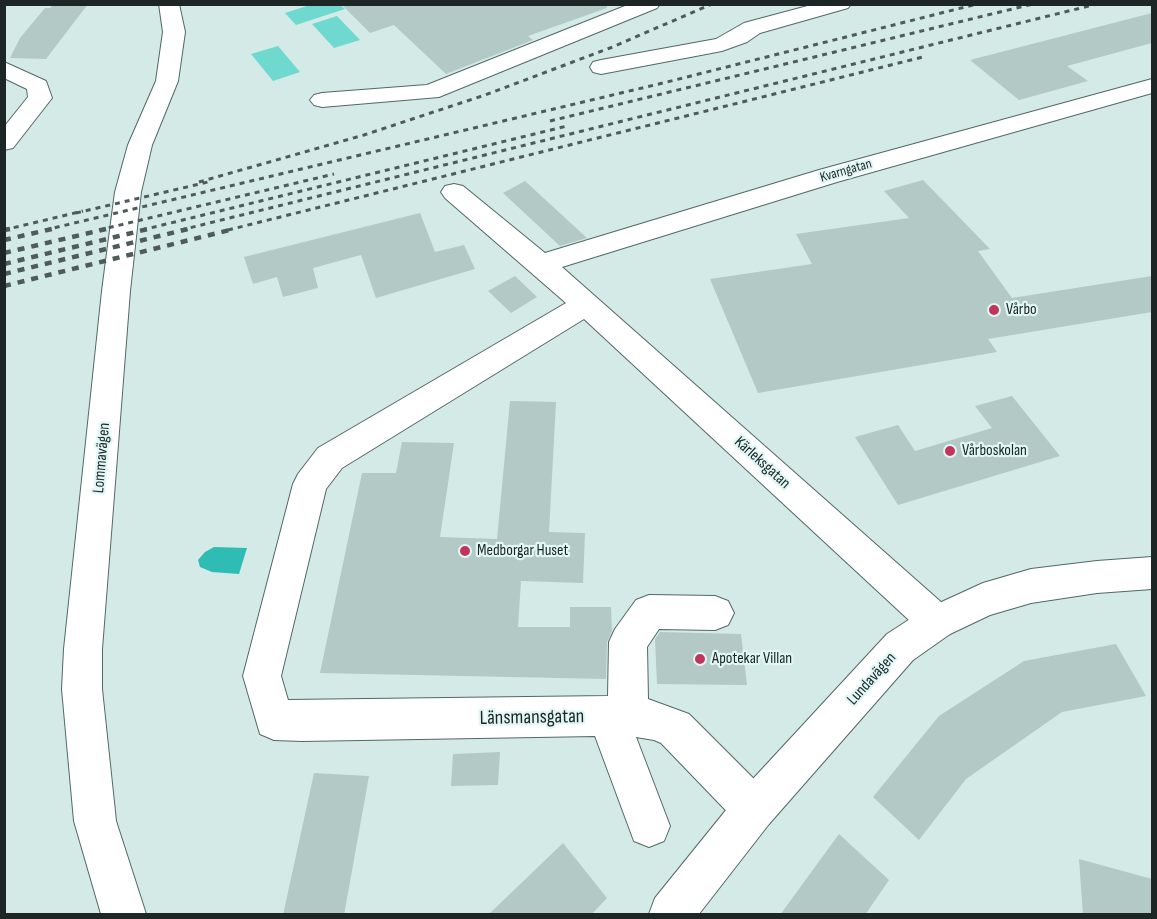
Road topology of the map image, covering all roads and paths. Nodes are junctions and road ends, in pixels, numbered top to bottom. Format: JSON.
{"nodes":[{"id":1,"x":169,"y":4,"type":"edge"},
{"id":2,"x":650,"y":4,"type":"edge"},
{"id":3,"x":841,"y":4,"type":"edge"},
{"id":4,"x":601,"y":67,"type":"dead end"},
{"id":5,"x":4,"y":69,"type":"edge"},
{"id":6,"x":1149,"y":93,"type":"edge"},
{"id":7,"x":322,"y":100,"type":"dead end"},
{"id":8,"x":4,"y":143,"type":"edge"},
{"id":9,"x":454,"y":192,"type":"dead end"},
{"id":10,"x":541,"y":264,"type":"junction"},
{"id":11,"x":585,"y":305,"type":"junction"},
{"id":12,"x":1152,"y":577,"type":"edge"},
{"id":13,"x":715,"y":613,"type":"dead end"},
{"id":14,"x":936,"y":622,"type":"junction"},
{"id":15,"x":618,"y":716,"type":"junction"},
{"id":16,"x":754,"y":810,"type":"junction"},
{"id":17,"x":649,"y":826,"type":"dead end"},
{"id":18,"x":123,"y":915,"type":"edge"},
{"id":19,"x":671,"y":915,"type":"edge"}],
"edges":[{"from":1,"to":18,"type":"street","name":"Lommavägen"},
{"from":2,"to":7,"type":"street"},
{"from":3,"to":4,"type":"street"},
{"from":5,"to":8,"type":"street"},
{"from":6,"to":10,"type":"street","name":"Kvarngatan"},
{"from":9,"to":10,"type":"street","name":"Kärleksgatan"},
{"from":10,"to":11,"type":"street","name":"Kärleksgatan"},
{"from":11,"to":14,"type":"street","name":"Kärleksgatan"},
{"from":11,"to":15,"type":"street","name":"Länsmansgatan"},
{"from":12,"to":14,"type":"street","name":"Lundavägen"},
{"from":13,"to":15,"type":"street"},
{"from":14,"to":16,"type":"street","name":"Lundavägen"},
{"from":15,"to":16,"type":"street","name":"Länsmansgatan"},
{"from":15,"to":17,"type":"street"},
{"from":16,"to":19,"type":"street","name":"Lundavägen"}]}
